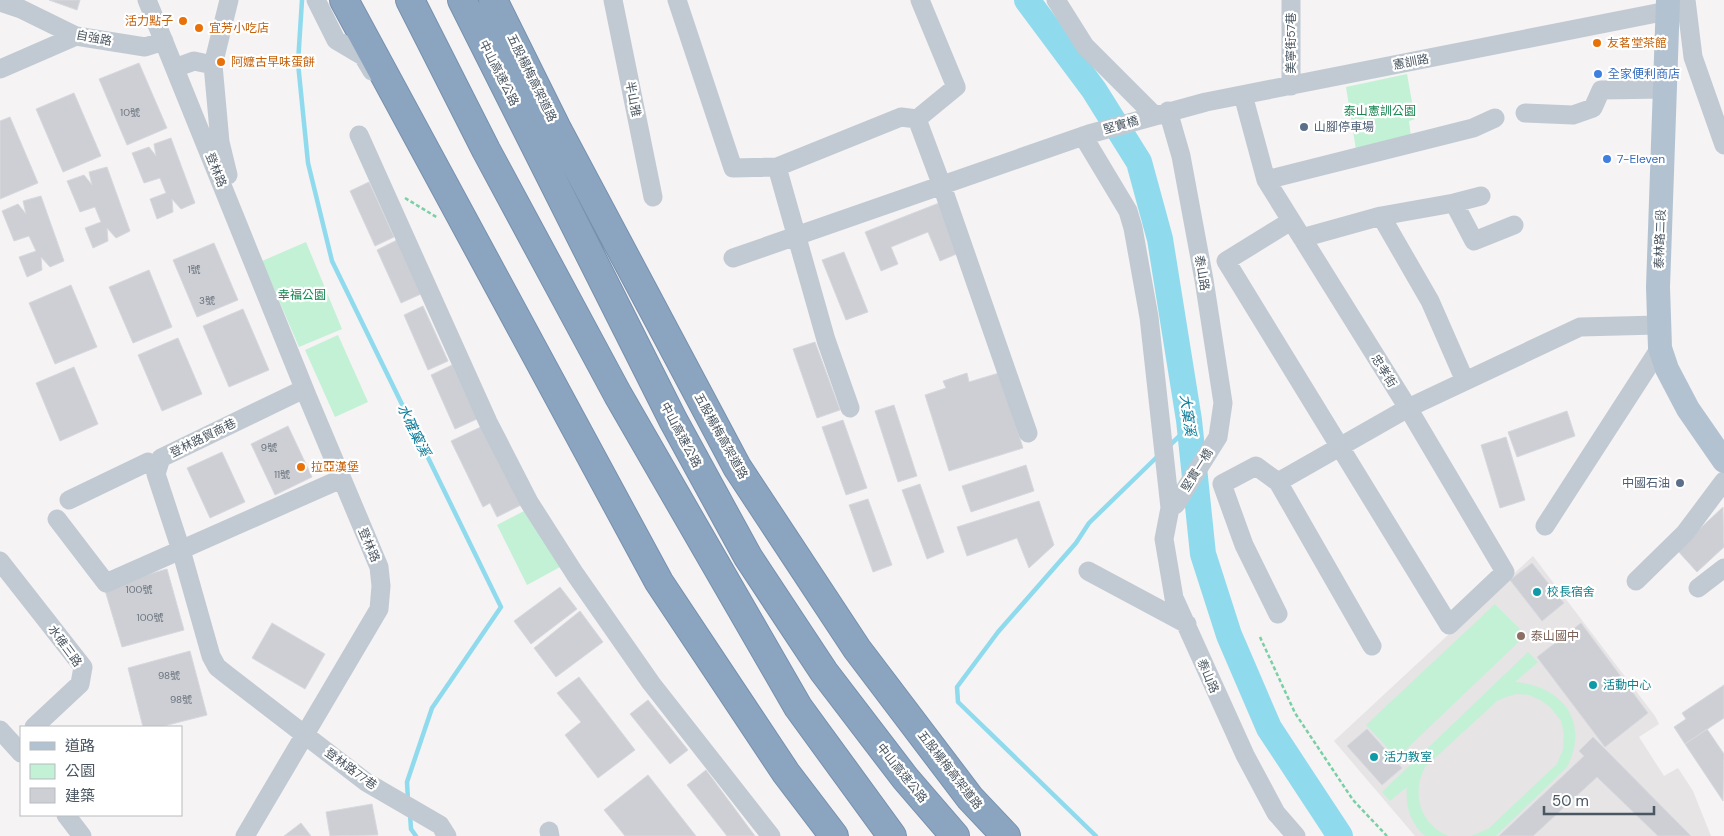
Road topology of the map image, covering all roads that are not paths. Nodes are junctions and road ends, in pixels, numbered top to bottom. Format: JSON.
{"nodes":[{"id":1,"x":147,"y":0,"type":"edge"},
{"id":2,"x":229,"y":0,"type":"edge"},
{"id":3,"x":316,"y":0,"type":"edge"},
{"id":4,"x":344,"y":0,"type":"edge"},
{"id":5,"x":389,"y":0,"type":"edge"},
{"id":6,"x":410,"y":0,"type":"edge"},
{"id":7,"x":462,"y":0,"type":"edge"},
{"id":8,"x":478,"y":0,"type":"edge"},
{"id":9,"x":493,"y":0,"type":"edge"},
{"id":10,"x":613,"y":0,"type":"edge"},
{"id":11,"x":677,"y":0,"type":"edge"},
{"id":12,"x":920,"y":0,"type":"edge"},
{"id":13,"x":1056,"y":0,"type":"edge"},
{"id":14,"x":1291,"y":0,"type":"edge"},
{"id":15,"x":0,"y":2,"type":"edge"},
{"id":16,"x":1674,"y":4,"type":"edge"},
{"id":17,"x":76,"y":36,"type":"junction"},
{"id":18,"x":164,"y":41,"type":"junction"},
{"id":19,"x":213,"y":65,"type":"junction"},
{"id":20,"x":0,"y":68,"type":"edge"},
{"id":21,"x":175,"y":68,"type":"junction"},
{"id":22,"x":1291,"y":86,"type":"junction"},
{"id":23,"x":1666,"y":89,"type":"junction"},
{"id":24,"x":215,"y":94,"type":"junction"},
{"id":25,"x":1244,"y":95,"type":"junction"},
{"id":26,"x":188,"y":100,"type":"junction"},
{"id":27,"x":1161,"y":113,"type":"junction"},
{"id":28,"x":1525,"y":113,"type":"dead end"},
{"id":29,"x":1495,"y":118,"type":"dead end"},
{"id":30,"x":917,"y":119,"type":"junction"},
{"id":31,"x":359,"y":134,"type":"dead end"},
{"id":32,"x":1086,"y":135,"type":"junction"},
{"id":33,"x":1724,"y":145,"type":"edge"},
{"id":34,"x":486,"y":150,"type":"junction"},
{"id":35,"x":777,"y":167,"type":"junction"},
{"id":36,"x":1266,"y":180,"type":"junction"},
{"id":37,"x":942,"y":186,"type":"junction"},
{"id":38,"x":1481,"y":196,"type":"dead end"},
{"id":39,"x":653,"y":198,"type":"dead end"},
{"id":40,"x":1454,"y":203,"type":"junction"},
{"id":41,"x":1381,"y":216,"type":"junction"},
{"id":42,"x":1291,"y":221,"type":"junction"},
{"id":43,"x":1514,"y":225,"type":"dead end"},
{"id":44,"x":796,"y":236,"type":"junction"},
{"id":45,"x":1302,"y":238,"type":"junction"},
{"id":46,"x":244,"y":239,"type":"junction"},
{"id":47,"x":733,"y":258,"type":"dead end"},
{"id":48,"x":1659,"y":336,"type":"junction"},
{"id":49,"x":1465,"y":381,"type":"junction"},
{"id":50,"x":304,"y":389,"type":"junction"},
{"id":51,"x":850,"y":408,"type":"dead end"},
{"id":52,"x":1408,"y":408,"type":"junction"},
{"id":53,"x":1028,"y":433,"type":"dead end"},
{"id":54,"x":1218,"y":437,"type":"joint"},
{"id":55,"x":1340,"y":446,"type":"junction"},
{"id":56,"x":1724,"y":461,"type":"edge"},
{"id":57,"x":157,"y":467,"type":"junction"},
{"id":58,"x":342,"y":479,"type":"junction"},
{"id":59,"x":1724,"y":481,"type":"edge"},
{"id":60,"x":1278,"y":482,"type":"junction"},
{"id":61,"x":69,"y":500,"type":"dead end"},
{"id":62,"x":1173,"y":506,"type":"junction"},
{"id":63,"x":57,"y":519,"type":"dead end"},
{"id":64,"x":1545,"y":526,"type":"dead end"},
{"id":65,"x":181,"y":550,"type":"junction"},
{"id":66,"x":748,"y":557,"type":"junction"},
{"id":67,"x":0,"y":561,"type":"edge"},
{"id":68,"x":1724,"y":568,"type":"edge"},
{"id":69,"x":1088,"y":571,"type":"dead end"},
{"id":70,"x":1636,"y":581,"type":"dead end"},
{"id":71,"x":1698,"y":588,"type":"dead end"},
{"id":72,"x":1278,"y":614,"type":"dead end"},
{"id":73,"x":1187,"y":624,"type":"junction"},
{"id":74,"x":1372,"y":646,"type":"dead end"},
{"id":75,"x":848,"y":684,"type":"junction"},
{"id":76,"x":798,"y":706,"type":"junction"},
{"id":77,"x":35,"y":726,"type":"edge"},
{"id":78,"x":0,"y":730,"type":"edge"},
{"id":79,"x":304,"y":734,"type":"junction"},
{"id":80,"x":19,"y":746,"type":"edge"},
{"id":81,"x":67,"y":816,"type":"edge"},
{"id":82,"x":993,"y":834,"type":"edge"},
{"id":83,"x":82,"y":836,"type":"edge"},
{"id":84,"x":245,"y":836,"type":"edge"},
{"id":85,"x":447,"y":836,"type":"edge"},
{"id":86,"x":771,"y":836,"type":"edge"},
{"id":87,"x":819,"y":836,"type":"edge"},
{"id":88,"x":834,"y":836,"type":"edge"},
{"id":89,"x":879,"y":836,"type":"edge"},
{"id":90,"x":892,"y":836,"type":"edge"},
{"id":91,"x":955,"y":836,"type":"edge"},
{"id":92,"x":1296,"y":836,"type":"edge"}],
"edges":[{"from":1,"to":18,"type":"street"},
{"from":2,"to":19,"type":"street","name":"登林路"},
{"from":3,"to":87,"type":"street"},
{"from":4,"to":88,"type":"highway"},
{"from":5,"to":34,"type":"highway"},
{"from":6,"to":34,"type":"highway"},
{"from":7,"to":66,"type":"highway","name":"中山高速公路"},
{"from":8,"to":75,"type":"highway"},
{"from":9,"to":82,"type":"highway","name":"五股楊梅高架道路"},
{"from":10,"to":39,"type":"street","name":"半山雅"},
{"from":11,"to":35,"type":"street"},
{"from":12,"to":30,"type":"street"},
{"from":13,"to":27,"type":"street","name":"泰山路"},
{"from":14,"to":22,"type":"street","name":"美寧街57巷"},
{"from":15,"to":17,"type":"street","name":"自強路"},
{"from":16,"to":22,"type":"street","name":"憲訓路"},
{"from":16,"to":23,"type":"main road","name":"泰林路二段"},
{"from":16,"to":33,"type":"street"},
{"from":17,"to":18,"type":"street","name":"自強路"},
{"from":17,"to":20,"type":"street"},
{"from":18,"to":21,"type":"street"},
{"from":19,"to":21,"type":"street"},
{"from":19,"to":24,"type":"street","name":"登林路"},
{"from":21,"to":26,"type":"street","name":"登林路"},
{"from":22,"to":25,"type":"street","name":"憲訓路"},
{"from":23,"to":28,"type":"street"},
{"from":23,"to":48,"type":"main road","name":"泰林路二段"},
{"from":24,"to":26,"type":"street"},
{"from":24,"to":46,"type":"street","name":"登林路"},
{"from":25,"to":27,"type":"street","name":"憲訓路"},
{"from":25,"to":36,"type":"street","name":"忠孝街"},
{"from":26,"to":46,"type":"street","name":"登林路"},
{"from":27,"to":32,"type":"street","name":"堅實橋"},
{"from":27,"to":54,"type":"street","name":"泰山路"},
{"from":29,"to":36,"type":"street"},
{"from":30,"to":35,"type":"street"},
{"from":30,"to":37,"type":"street"},
{"from":31,"to":86,"type":"street"},
{"from":32,"to":37,"type":"street"},
{"from":32,"to":62,"type":"street"},
{"from":34,"to":76,"type":"highway"},
{"from":35,"to":44,"type":"street"},
{"from":36,"to":42,"type":"street","name":"忠孝街"},
{"from":37,"to":44,"type":"street"},
{"from":37,"to":53,"type":"street"},
{"from":38,"to":40,"type":"street"},
{"from":40,"to":41,"type":"street"},
{"from":40,"to":43,"type":"street"},
{"from":41,"to":45,"type":"street"},
{"from":41,"to":49,"type":"street"},
{"from":42,"to":45,"type":"street","name":"忠孝街"},
{"from":42,"to":55,"type":"street"},
{"from":44,"to":47,"type":"street"},
{"from":44,"to":51,"type":"street"},
{"from":45,"to":52,"type":"street","name":"忠孝街"},
{"from":46,"to":50,"type":"street","name":"登林路"},
{"from":48,"to":49,"type":"street"},
{"from":48,"to":56,"type":"main road","name":"泰林路二段"},
{"from":48,"to":64,"type":"street"},
{"from":49,"to":52,"type":"street"},
{"from":50,"to":57,"type":"street","name":"登林路貿商巷"},
{"from":50,"to":58,"type":"street","name":"登林路"},
{"from":52,"to":55,"type":"street"},
{"from":52,"to":55,"type":"street","name":"忠孝街"},
{"from":54,"to":62,"type":"street","name":"堅實一橋"},
{"from":55,"to":60,"type":"street"},
{"from":57,"to":61,"type":"street"},
{"from":57,"to":65,"type":"street","name":"登林路貿商巷"},
{"from":58,"to":65,"type":"street"},
{"from":58,"to":79,"type":"street","name":"登林路"},
{"from":59,"to":70,"type":"street"},
{"from":60,"to":72,"type":"street"},
{"from":60,"to":74,"type":"street"},
{"from":62,"to":73,"type":"street","name":"泰山路"},
{"from":63,"to":65,"type":"street"},
{"from":65,"to":79,"type":"street","name":"登林路貿商巷"},
{"from":66,"to":75,"type":"highway"},
{"from":66,"to":91,"type":"highway","name":"中山高速公路"},
{"from":67,"to":77,"type":"street","name":"水碓三路"},
{"from":68,"to":71,"type":"street"},
{"from":69,"to":73,"type":"street"},
{"from":73,"to":92,"type":"street","name":"泰山路"},
{"from":75,"to":82,"type":"highway"},
{"from":76,"to":89,"type":"highway"},
{"from":76,"to":90,"type":"highway"},
{"from":78,"to":80,"type":"street"},
{"from":79,"to":84,"type":"street","name":"登林路"},
{"from":79,"to":85,"type":"street","name":"登林路77巷"},
{"from":81,"to":83,"type":"street"}]}
